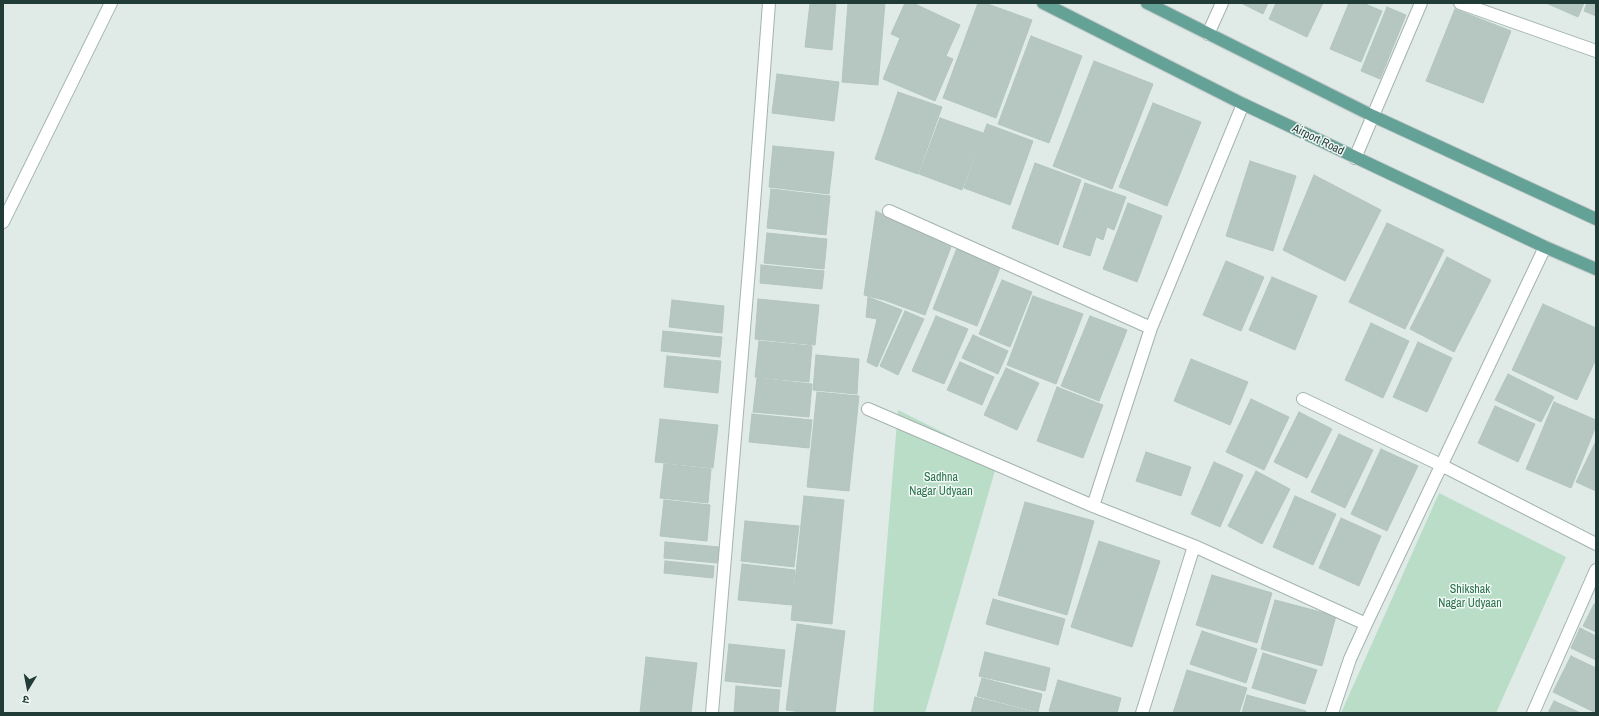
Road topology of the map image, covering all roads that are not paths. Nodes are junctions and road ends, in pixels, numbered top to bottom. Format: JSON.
{"nodes":[{"id":1,"x":111,"y":3,"type":"edge"},
{"id":2,"x":769,"y":3,"type":"edge"},
{"id":3,"x":1043,"y":3,"type":"edge"},
{"id":4,"x":1147,"y":3,"type":"edge"},
{"id":5,"x":1222,"y":3,"type":"edge"},
{"id":6,"x":1421,"y":3,"type":"edge"},
{"id":7,"x":1460,"y":3,"type":"edge"},
{"id":8,"x":1208,"y":34,"type":"junction"},
{"id":9,"x":1596,"y":51,"type":"edge"},
{"id":10,"x":1243,"y":104,"type":"junction"},
{"id":11,"x":1373,"y":116,"type":"junction"},
{"id":12,"x":1356,"y":158,"type":"junction"},
{"id":13,"x":888,"y":211,"type":"dead end"},
{"id":14,"x":1596,"y":219,"type":"edge"},
{"id":15,"x":3,"y":222,"type":"edge"},
{"id":16,"x":1545,"y":247,"type":"junction"},
{"id":17,"x":1596,"y":270,"type":"edge"},
{"id":18,"x":1151,"y":328,"type":"junction"},
{"id":19,"x":1303,"y":399,"type":"dead end"},
{"id":20,"x":868,"y":409,"type":"dead end"},
{"id":21,"x":1441,"y":465,"type":"junction"},
{"id":22,"x":1093,"y":506,"type":"junction"},
{"id":23,"x":1596,"y":544,"type":"edge"},
{"id":24,"x":1194,"y":546,"type":"junction"},
{"id":25,"x":1596,"y":570,"type":"edge"},
{"id":26,"x":1366,"y":624,"type":"junction"},
{"id":27,"x":712,"y":713,"type":"edge"},
{"id":28,"x":1142,"y":713,"type":"edge"},
{"id":29,"x":1332,"y":713,"type":"edge"},
{"id":30,"x":1533,"y":713,"type":"edge"}],
"edges":[{"from":1,"to":15,"type":"street"},
{"from":2,"to":27,"type":"street"},
{"from":3,"to":10,"type":"main road","name":"Airport Road"},
{"from":4,"to":8,"type":"main road"},
{"from":5,"to":8,"type":"street"},
{"from":6,"to":11,"type":"street"},
{"from":7,"to":9,"type":"street"},
{"from":8,"to":11,"type":"main road"},
{"from":10,"to":12,"type":"main road","name":"Airport Road"},
{"from":10,"to":18,"type":"street"},
{"from":11,"to":12,"type":"street"},
{"from":11,"to":14,"type":"main road"},
{"from":12,"to":16,"type":"main road","name":"Airport Road"},
{"from":13,"to":18,"type":"street"},
{"from":16,"to":17,"type":"main road","name":"Airport Road"},
{"from":16,"to":21,"type":"street"},
{"from":18,"to":22,"type":"street"},
{"from":19,"to":21,"type":"street"},
{"from":20,"to":22,"type":"street"},
{"from":21,"to":23,"type":"street"},
{"from":21,"to":26,"type":"street"},
{"from":22,"to":24,"type":"street"},
{"from":24,"to":26,"type":"street"},
{"from":24,"to":28,"type":"street"},
{"from":25,"to":30,"type":"street"},
{"from":26,"to":29,"type":"street"}]}
